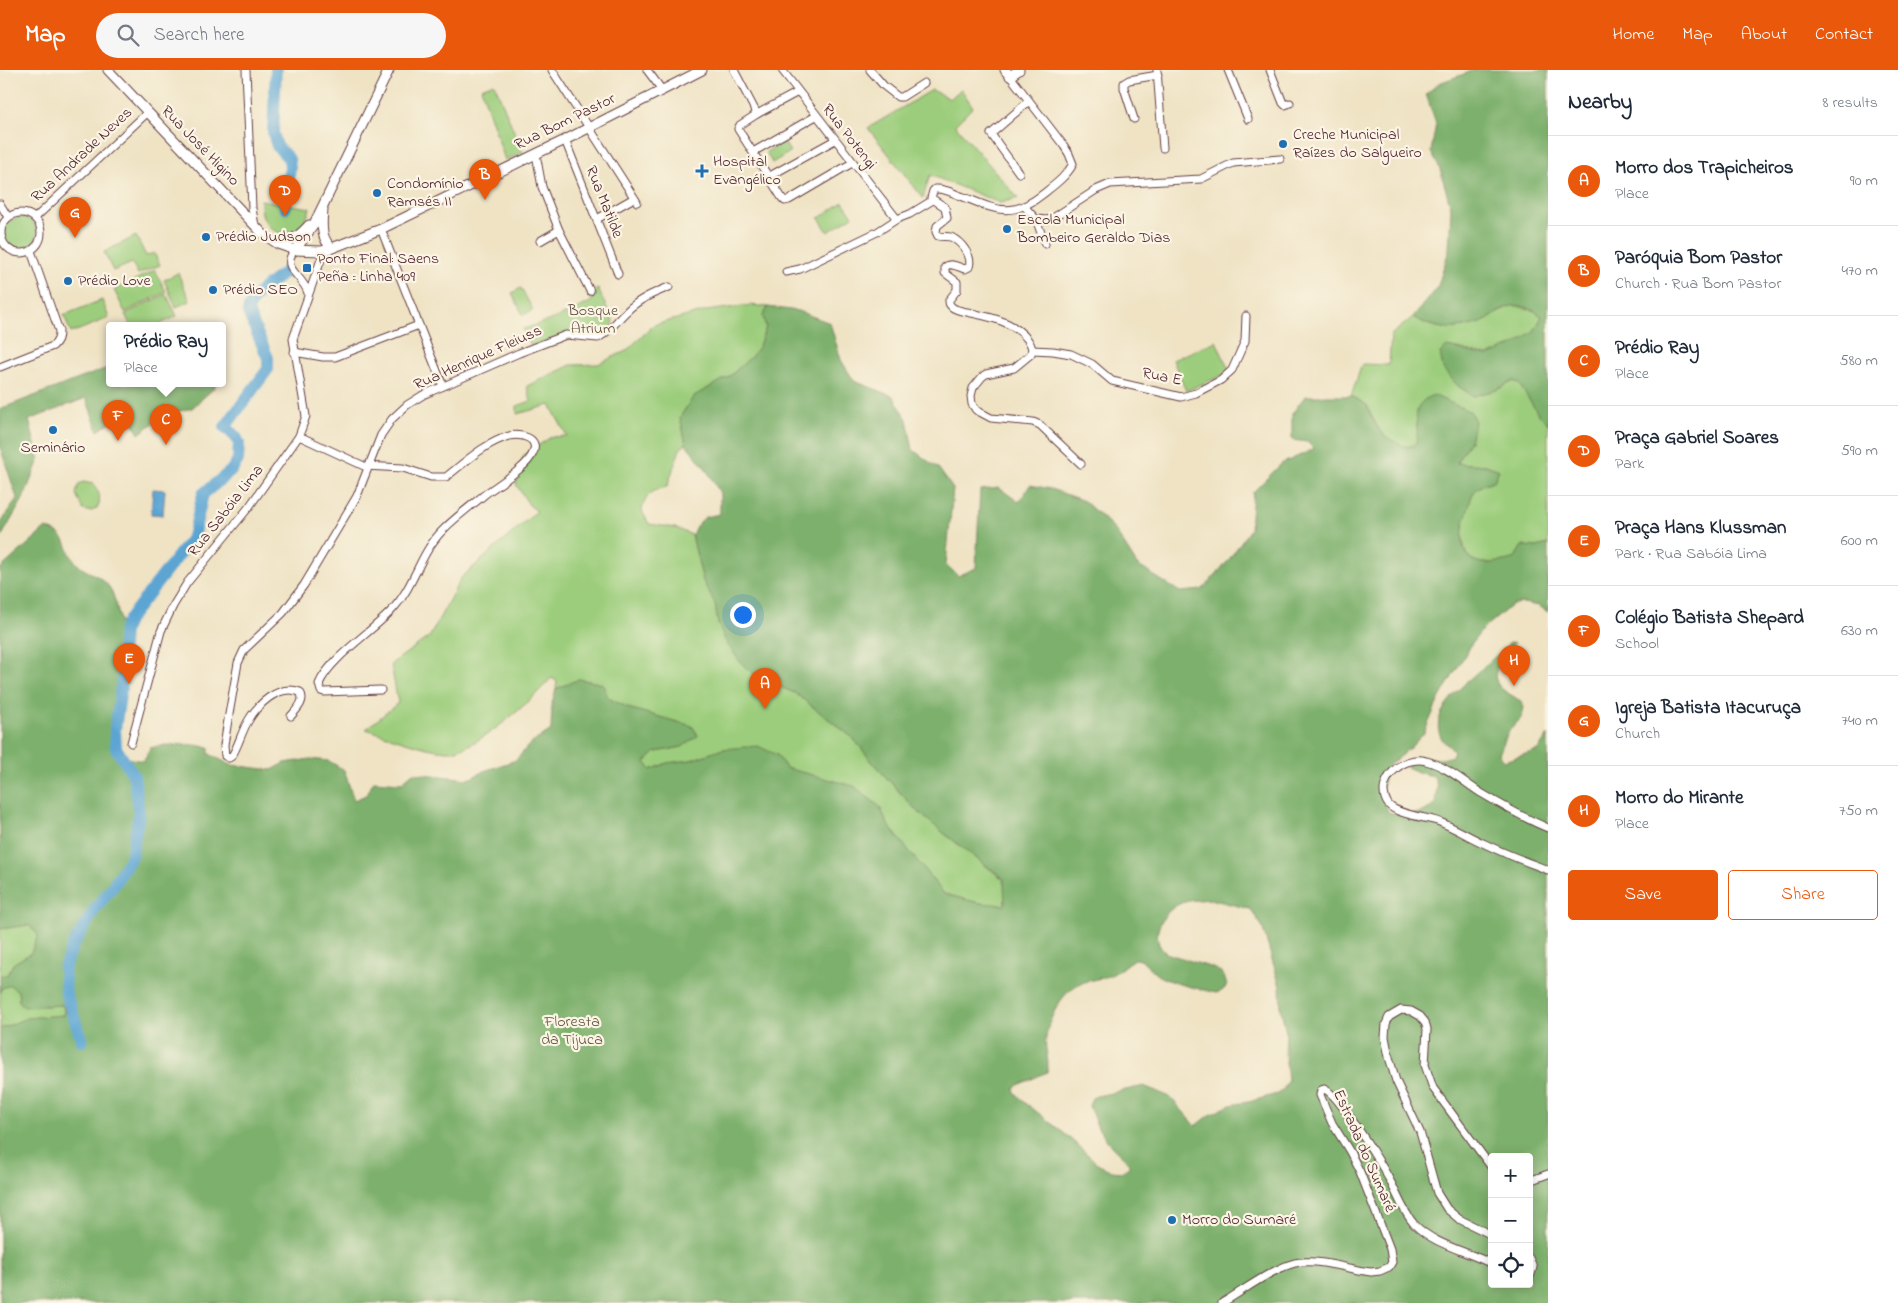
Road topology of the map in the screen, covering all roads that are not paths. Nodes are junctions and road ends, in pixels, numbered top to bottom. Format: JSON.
{"nodes":[{"id":1,"x":108,"y":70,"type":"edge"},
{"id":2,"x":246,"y":70,"type":"edge"},
{"id":3,"x":389,"y":70,"type":"edge"},
{"id":4,"x":552,"y":70,"type":"edge"},
{"id":5,"x":647,"y":70,"type":"edge"},
{"id":6,"x":702,"y":70,"type":"edge"},
{"id":7,"x":734,"y":70,"type":"edge"},
{"id":8,"x":782,"y":70,"type":"edge"},
{"id":9,"x":870,"y":70,"type":"edge"},
{"id":10,"x":1019,"y":70,"type":"edge"},
{"id":11,"x":1228,"y":70,"type":"edge"},
{"id":12,"x":1270,"y":70,"type":"edge"},
{"id":13,"x":1007,"y":73,"type":"edge"},
{"id":14,"x":1157,"y":73,"type":"edge"},
{"id":15,"x":924,"y":83,"type":"dead end"},
{"id":16,"x":662,"y":90,"type":"junction"},
{"id":17,"x":798,"y":92,"type":"junction"},
{"id":18,"x":1029,"y":101,"type":"junction"},
{"id":19,"x":1290,"y":103,"type":"dead end"},
{"id":20,"x":148,"y":112,"type":"junction"},
{"id":21,"x":757,"y":114,"type":"junction"},
{"id":22,"x":816,"y":116,"type":"junction"},
{"id":23,"x":1134,"y":119,"type":"dead end"},
{"id":24,"x":1248,"y":119,"type":"dead end"},
{"id":25,"x":590,"y":128,"type":"junction"},
{"id":26,"x":565,"y":140,"type":"junction"},
{"id":27,"x":835,"y":140,"type":"junction"},
{"id":28,"x":1163,"y":148,"type":"dead end"},
{"id":29,"x":753,"y":152,"type":"junction"},
{"id":30,"x":536,"y":154,"type":"junction"},
{"id":31,"x":1280,"y":159,"type":"dead end"},
{"id":32,"x":852,"y":163,"type":"junction"},
{"id":33,"x":1019,"y":174,"type":"dead end"},
{"id":34,"x":768,"y":177,"type":"junction"},
{"id":35,"x":933,"y":200,"type":"junction"},
{"id":36,"x":324,"y":202,"type":"junction"},
{"id":37,"x":0,"y":204,"type":"edge"},
{"id":38,"x":1024,"y":206,"type":"junction"},
{"id":39,"x":8,"y":217,"type":"junction"},
{"id":40,"x":35,"y":218,"type":"junction"},
{"id":41,"x":597,"y":219,"type":"junction"},
{"id":42,"x":896,"y":219,"type":"junction"},
{"id":43,"x":1036,"y":219,"type":"junction"},
{"id":44,"x":255,"y":226,"type":"junction"},
{"id":45,"x":381,"y":230,"type":"junction"},
{"id":46,"x":560,"y":230,"type":"junction"},
{"id":47,"x":1,"y":241,"type":"edge"},
{"id":48,"x":273,"y":241,"type":"junction"},
{"id":49,"x":540,"y":242,"type":"dead end"},
{"id":50,"x":1045,"y":244,"type":"dead end"},
{"id":51,"x":295,"y":250,"type":"junction"},
{"id":52,"x":328,"y":250,"type":"junction"},
{"id":53,"x":31,"y":251,"type":"junction"},
{"id":54,"x":786,"y":272,"type":"dead end"},
{"id":55,"x":618,"y":274,"type":"dead end"},
{"id":56,"x":669,"y":287,"type":"dead end"},
{"id":57,"x":590,"y":291,"type":"dead end"},
{"id":58,"x":308,"y":293,"type":"junction"},
{"id":59,"x":1246,"y":316,"type":"dead end"},
{"id":60,"x":419,"y":325,"type":"junction"},
{"id":61,"x":1032,"y":350,"type":"junction"},
{"id":62,"x":294,"y":352,"type":"junction"},
{"id":63,"x":0,"y":366,"type":"edge"},
{"id":64,"x":443,"y":386,"type":"junction"},
{"id":65,"x":299,"y":436,"type":"junction"},
{"id":66,"x":1081,"y":464,"type":"dead end"},
{"id":67,"x":370,"y":466,"type":"junction"},
{"id":68,"x":381,"y":690,"type":"dead end"},
{"id":69,"x":291,"y":716,"type":"dead end"},
{"id":70,"x":131,"y":743,"type":"dead end"},
{"id":71,"x":1548,"y":828,"type":"edge"},
{"id":72,"x":1548,"y":870,"type":"edge"},
{"id":73,"x":1488,"y":1163,"type":"edge"},
{"id":74,"x":1548,"y":1174,"type":"edge"},
{"id":75,"x":1533,"y":1180,"type":"edge"},
{"id":76,"x":1488,"y":1233,"type":"edge"},
{"id":77,"x":1488,"y":1262,"type":"edge"},
{"id":78,"x":1222,"y":1303,"type":"edge"}],
"edges":[{"from":1,"to":20,"type":"street","name":"Rua José Higino"},
{"from":2,"to":44,"type":"street"},
{"from":3,"to":36,"type":"street"},
{"from":4,"to":25,"type":"street"},
{"from":5,"to":16,"type":"street"},
{"from":6,"to":16,"type":"street","name":"Rua Bom Pastor"},
{"from":7,"to":21,"type":"street"},
{"from":8,"to":17,"type":"street","name":"Rua Potengi"},
{"from":9,"to":15,"type":"street"},
{"from":10,"to":13,"type":"street"},
{"from":11,"to":24,"type":"street"},
{"from":12,"to":19,"type":"street"},
{"from":13,"to":18,"type":"street"},
{"from":14,"to":23,"type":"street"},
{"from":14,"to":28,"type":"street"},
{"from":16,"to":25,"type":"street","name":"Rua Bom Pastor"},
{"from":17,"to":21,"type":"street"},
{"from":17,"to":22,"type":"street","name":"Rua Potengi"},
{"from":18,"to":33,"type":"street"},
{"from":18,"to":38,"type":"street"},
{"from":20,"to":40,"type":"street","name":"Rua Andrade Neves"},
{"from":20,"to":44,"type":"street","name":"Rua José Higino"},
{"from":21,"to":29,"type":"street"},
{"from":22,"to":27,"type":"street","name":"Rua Potengi"},
{"from":22,"to":29,"type":"street"},
{"from":25,"to":26,"type":"street","name":"Rua Bom Pastor"},
{"from":25,"to":41,"type":"street"},
{"from":26,"to":30,"type":"street","name":"Rua Bom Pastor"},
{"from":26,"to":41,"type":"street","name":"Rua Matilde"},
{"from":27,"to":32,"type":"street","name":"Rua Potengi"},
{"from":27,"to":34,"type":"street"},
{"from":29,"to":34,"type":"street"},
{"from":30,"to":45,"type":"street","name":"Rua Bom Pastor"},
{"from":30,"to":46,"type":"street"},
{"from":31,"to":43,"type":"street"},
{"from":32,"to":34,"type":"street"},
{"from":32,"to":42,"type":"street","name":"Rua Potengi"},
{"from":35,"to":38,"type":"street"},
{"from":35,"to":42,"type":"street"},
{"from":35,"to":61,"type":"street"},
{"from":36,"to":48,"type":"street"},
{"from":36,"to":51,"type":"street"},
{"from":36,"to":52,"type":"street"},
{"from":37,"to":39,"type":"street"},
{"from":38,"to":43,"type":"street"},
{"from":39,"to":40,"type":"street"},
{"from":39,"to":47,"type":"street"},
{"from":40,"to":53,"type":"street"},
{"from":41,"to":55,"type":"street","name":"Rua Matilde"},
{"from":42,"to":54,"type":"street"},
{"from":43,"to":50,"type":"street"},
{"from":44,"to":48,"type":"street","name":"Rua José Higino"},
{"from":45,"to":52,"type":"street","name":"Rua Bom Pastor"},
{"from":45,"to":60,"type":"street"},
{"from":46,"to":49,"type":"street"},
{"from":46,"to":57,"type":"street"},
{"from":47,"to":53,"type":"street"},
{"from":48,"to":51,"type":"street","name":"Rua Bom Pastor"},
{"from":51,"to":52,"type":"street","name":"Rua Bom Pastor"},
{"from":51,"to":58,"type":"street"},
{"from":52,"to":58,"type":"street","name":"Rua Sabóia Lima"},
{"from":53,"to":63,"type":"street"},
{"from":56,"to":64,"type":"street","name":"Rua Henrique Fleiuss"},
{"from":58,"to":62,"type":"street","name":"Rua Sabóia Lima"},
{"from":59,"to":61,"type":"street","name":"Rua E"},
{"from":60,"to":62,"type":"street"},
{"from":60,"to":64,"type":"street"},
{"from":61,"to":66,"type":"street"},
{"from":62,"to":65,"type":"street","name":"Rua Sabóia Lima"},
{"from":64,"to":67,"type":"street","name":"Rua Henrique Fleiuss"},
{"from":65,"to":67,"type":"street"},
{"from":65,"to":70,"type":"street","name":"Rua Sabóia Lima"},
{"from":67,"to":68,"type":"street"},
{"from":67,"to":69,"type":"street","name":"Rua Henrique Fleiuss"},
{"from":71,"to":72,"type":"street"},
{"from":73,"to":76,"type":"street"},
{"from":74,"to":75,"type":"street"},
{"from":77,"to":78,"type":"street","name":"Estrada do Sumaré"}]}
